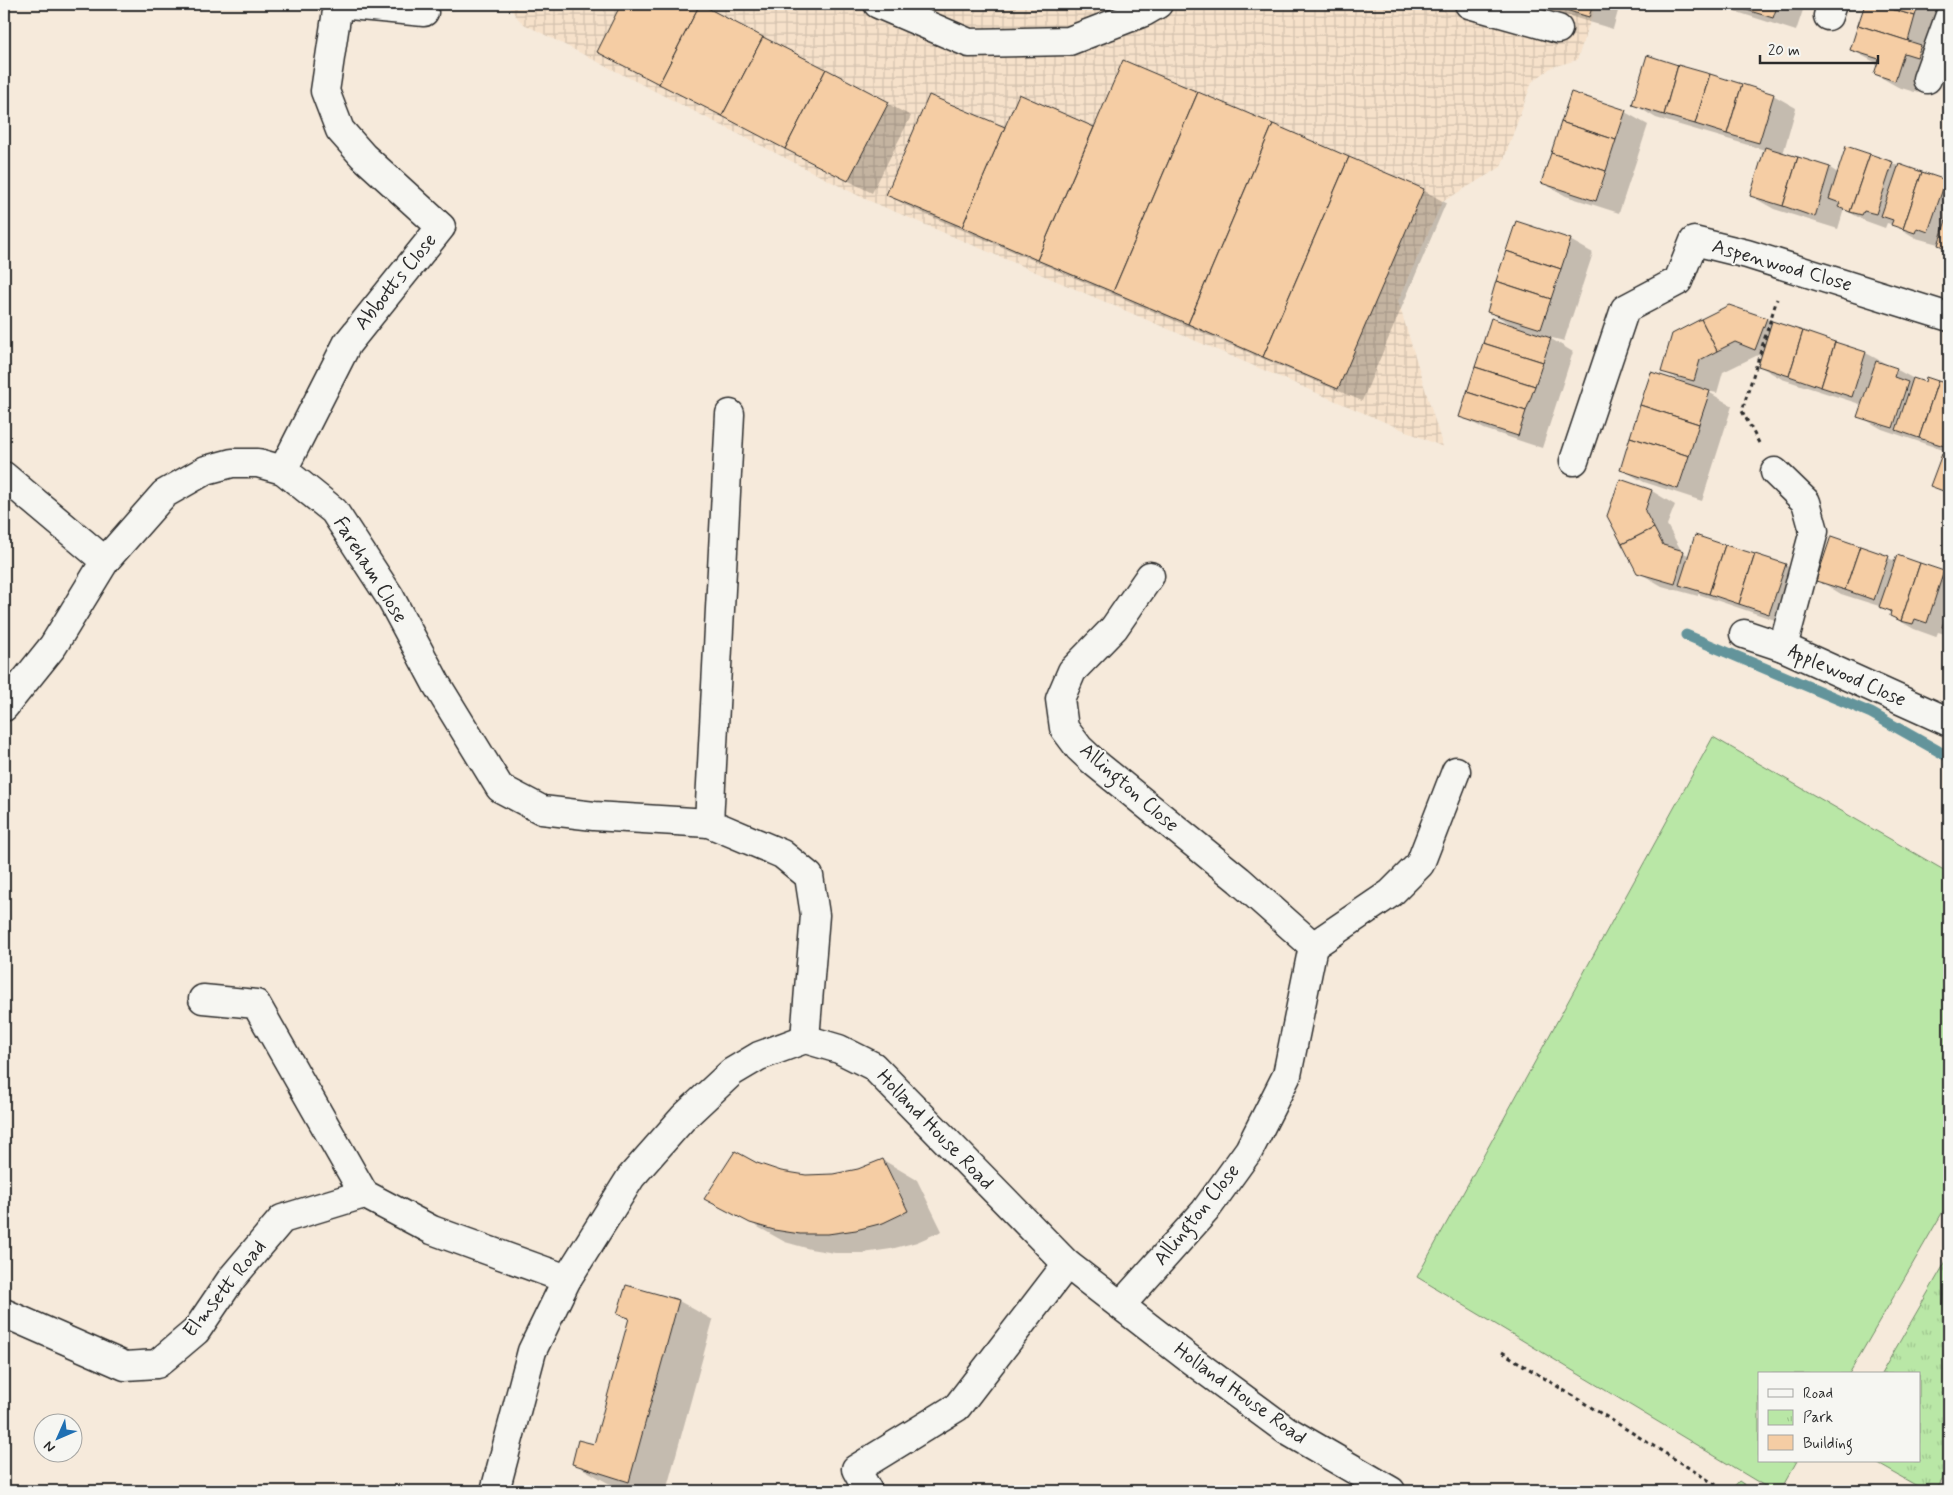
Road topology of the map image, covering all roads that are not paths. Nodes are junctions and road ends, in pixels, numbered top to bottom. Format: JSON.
{"nodes":[{"id":1,"x":338,"y":4,"type":"edge"},
{"id":2,"x":878,"y":4,"type":"edge"},
{"id":3,"x":1158,"y":4,"type":"edge"},
{"id":4,"x":1469,"y":4,"type":"edge"},
{"id":5,"x":424,"y":12,"type":"dead end"},
{"id":6,"x":1949,"y":18,"type":"edge"},
{"id":7,"x":1558,"y":29,"type":"dead end"},
{"id":8,"x":1927,"y":79,"type":"dead end"},
{"id":9,"x":1949,"y":317,"type":"edge"},
{"id":10,"x":730,"y":414,"type":"dead end"},
{"id":11,"x":1574,"y":461,"type":"dead end"},
{"id":12,"x":283,"y":470,"type":"junction"},
{"id":13,"x":1775,"y":472,"type":"road end"},
{"id":14,"x":4,"y":476,"type":"edge"},
{"id":15,"x":105,"y":561,"type":"junction"},
{"id":16,"x":1150,"y":576,"type":"dead end"},
{"id":17,"x":1744,"y":634,"type":"dead end"},
{"id":18,"x":1783,"y":647,"type":"junction"},
{"id":19,"x":4,"y":707,"type":"edge"},
{"id":20,"x":1949,"y":722,"type":"edge"},
{"id":21,"x":1456,"y":771,"type":"dead end"},
{"id":22,"x":709,"y":824,"type":"junction"},
{"id":23,"x":1313,"y":946,"type":"junction"},
{"id":24,"x":203,"y":999,"type":"dead end"},
{"id":25,"x":805,"y":1039,"type":"junction"},
{"id":26,"x":364,"y":1194,"type":"junction"},
{"id":27,"x":1067,"y":1264,"type":"junction"},
{"id":28,"x":567,"y":1279,"type":"junction"},
{"id":29,"x":1121,"y":1306,"type":"junction"},
{"id":30,"x":4,"y":1313,"type":"edge"},
{"id":31,"x":495,"y":1491,"type":"edge"},
{"id":32,"x":868,"y":1491,"type":"edge"},
{"id":33,"x":1390,"y":1491,"type":"edge"}],
"edges":[{"from":1,"to":5,"type":"street","name":"Abbotts Close"},
{"from":1,"to":12,"type":"street","name":"Abbotts Close"},
{"from":2,"to":3,"type":"street"},
{"from":4,"to":7,"type":"street"},
{"from":6,"to":8,"type":"street"},
{"from":9,"to":11,"type":"street","name":"Aspenwood Close"},
{"from":10,"to":22,"type":"street"},
{"from":12,"to":15,"type":"street","name":"Fareham Close"},
{"from":12,"to":22,"type":"street","name":"Fareham Close"},
{"from":13,"to":18,"type":"street"},
{"from":14,"to":15,"type":"street"},
{"from":15,"to":19,"type":"street","name":"Fareham Close"},
{"from":16,"to":23,"type":"street","name":"Allington Close"},
{"from":17,"to":18,"type":"street","name":"Applewood Close"},
{"from":18,"to":20,"type":"street","name":"Applewood Close"},
{"from":21,"to":23,"type":"street"},
{"from":22,"to":25,"type":"street","name":"Fareham Close"},
{"from":23,"to":29,"type":"street","name":"Allington Close"},
{"from":24,"to":26,"type":"street"},
{"from":25,"to":27,"type":"street","name":"Holland House Road"},
{"from":25,"to":28,"type":"street"},
{"from":26,"to":28,"type":"street"},
{"from":26,"to":30,"type":"street","name":"Elmsett Road"},
{"from":27,"to":29,"type":"street","name":"Holland House Road"},
{"from":27,"to":32,"type":"street"},
{"from":28,"to":31,"type":"street"},
{"from":29,"to":33,"type":"street","name":"Holland House Road"}]}
